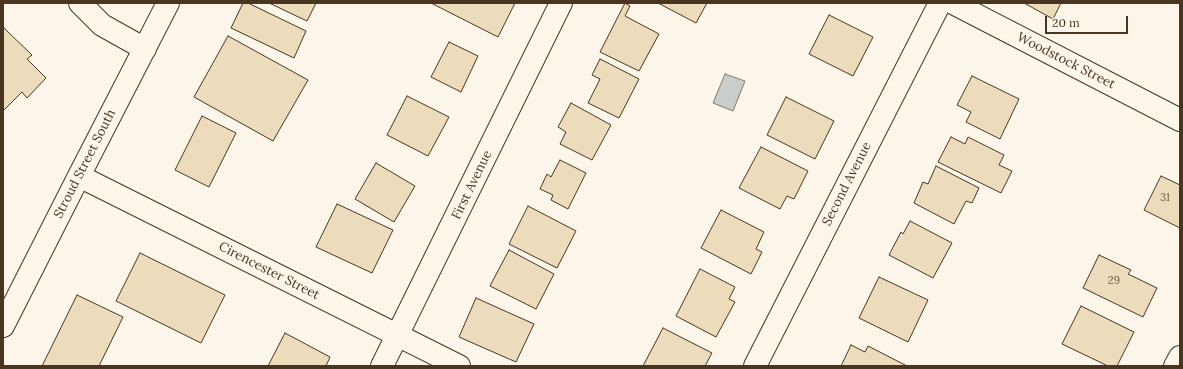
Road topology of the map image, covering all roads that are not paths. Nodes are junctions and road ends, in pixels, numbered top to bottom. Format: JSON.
{"nodes":[{"id":1,"x":80,"y":3,"type":"edge"},
{"id":2,"x":168,"y":3,"type":"edge"},
{"id":3,"x":561,"y":3,"type":"edge"},
{"id":4,"x":940,"y":3,"type":"edge"},
{"id":5,"x":952,"y":3,"type":"edge"},
{"id":6,"x":145,"y":49,"type":"junction"},
{"id":7,"x":1180,"y":120,"type":"edge"},
{"id":8,"x":79,"y":176,"type":"junction"},
{"id":9,"x":3,"y":326,"type":"edge"},
{"id":10,"x":398,"y":336,"type":"junction"},
{"id":11,"x":1180,"y":357,"type":"edge"},
{"id":12,"x":382,"y":366,"type":"edge"},
{"id":13,"x":459,"y":366,"type":"edge"},
{"id":14,"x":755,"y":366,"type":"edge"},
{"id":15,"x":1175,"y":366,"type":"edge"}],
"edges":[{"from":1,"to":6,"type":"street"},
{"from":2,"to":6,"type":"street","name":"Stroud Street South"},
{"from":3,"to":10,"type":"street","name":"First Avenue"},
{"from":4,"to":14,"type":"street","name":"Second Avenue"},
{"from":5,"to":7,"type":"street","name":"Woodstock Street"},
{"from":6,"to":8,"type":"street","name":"Stroud Street South"},
{"from":8,"to":9,"type":"street","name":"Stroud Street South"},
{"from":8,"to":10,"type":"street","name":"Cirencester Street"},
{"from":10,"to":12,"type":"street","name":"First Avenue"},
{"from":10,"to":13,"type":"street","name":"Cirencester Street"},
{"from":11,"to":15,"type":"street"}]}
